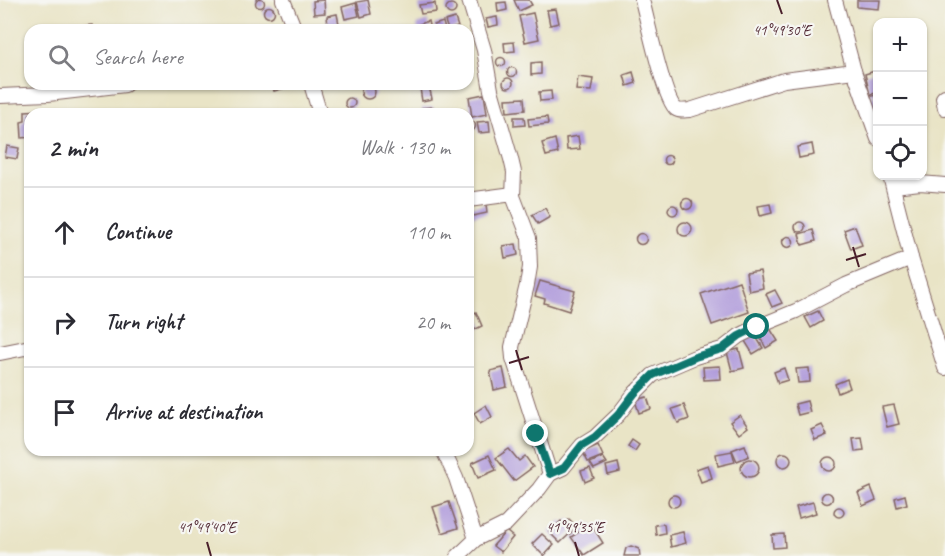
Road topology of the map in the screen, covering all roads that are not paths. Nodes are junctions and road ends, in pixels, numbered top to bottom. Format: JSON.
{"nodes":[{"id":1,"x":283,"y":0,"type":"edge"},
{"id":2,"x":469,"y":0,"type":"edge"},
{"id":3,"x":642,"y":0,"type":"edge"},
{"id":4,"x":835,"y":0,"type":"edge"},
{"id":5,"x":293,"y":24,"type":"edge"},
{"id":6,"x":854,"y":71,"type":"junction"},
{"id":7,"x":82,"y":90,"type":"edge"},
{"id":8,"x":313,"y":90,"type":"edge"},
{"id":9,"x":0,"y":96,"type":"edge"},
{"id":10,"x":945,"y":96,"type":"edge"},
{"id":11,"x":318,"y":108,"type":"edge"},
{"id":12,"x":945,"y":108,"type":"edge"},
{"id":13,"x":873,"y":126,"type":"edge"},
{"id":14,"x":892,"y":181,"type":"edge"},
{"id":15,"x":945,"y":185,"type":"edge"},
{"id":16,"x":513,"y":194,"type":"junction"},
{"id":17,"x":474,"y":199,"type":"edge"},
{"id":18,"x":911,"y":258,"type":"junction"},
{"id":19,"x":24,"y":348,"type":"edge"},
{"id":20,"x":0,"y":353,"type":"edge"},
{"id":21,"x":945,"y":368,"type":"edge"},
{"id":22,"x":447,"y":456,"type":"edge"},
{"id":23,"x":550,"y":474,"type":"junction"},
{"id":24,"x":476,"y":539,"type":"junction"},
{"id":25,"x":458,"y":556,"type":"edge"}],
"edges":[{"from":1,"to":5,"type":"street"},
{"from":2,"to":16,"type":"street"},
{"from":3,"to":6,"type":"street"},
{"from":4,"to":6,"type":"street"},
{"from":6,"to":13,"type":"street"},
{"from":7,"to":9,"type":"street"},
{"from":8,"to":11,"type":"street"},
{"from":10,"to":12,"type":"street"},
{"from":14,"to":15,"type":"street"},
{"from":14,"to":18,"type":"street"},
{"from":16,"to":17,"type":"street"},
{"from":16,"to":23,"type":"street"},
{"from":18,"to":21,"type":"street"},
{"from":18,"to":23,"type":"street"},
{"from":19,"to":20,"type":"street"},
{"from":22,"to":24,"type":"street"},
{"from":23,"to":24,"type":"street"},
{"from":24,"to":25,"type":"street"}]}
